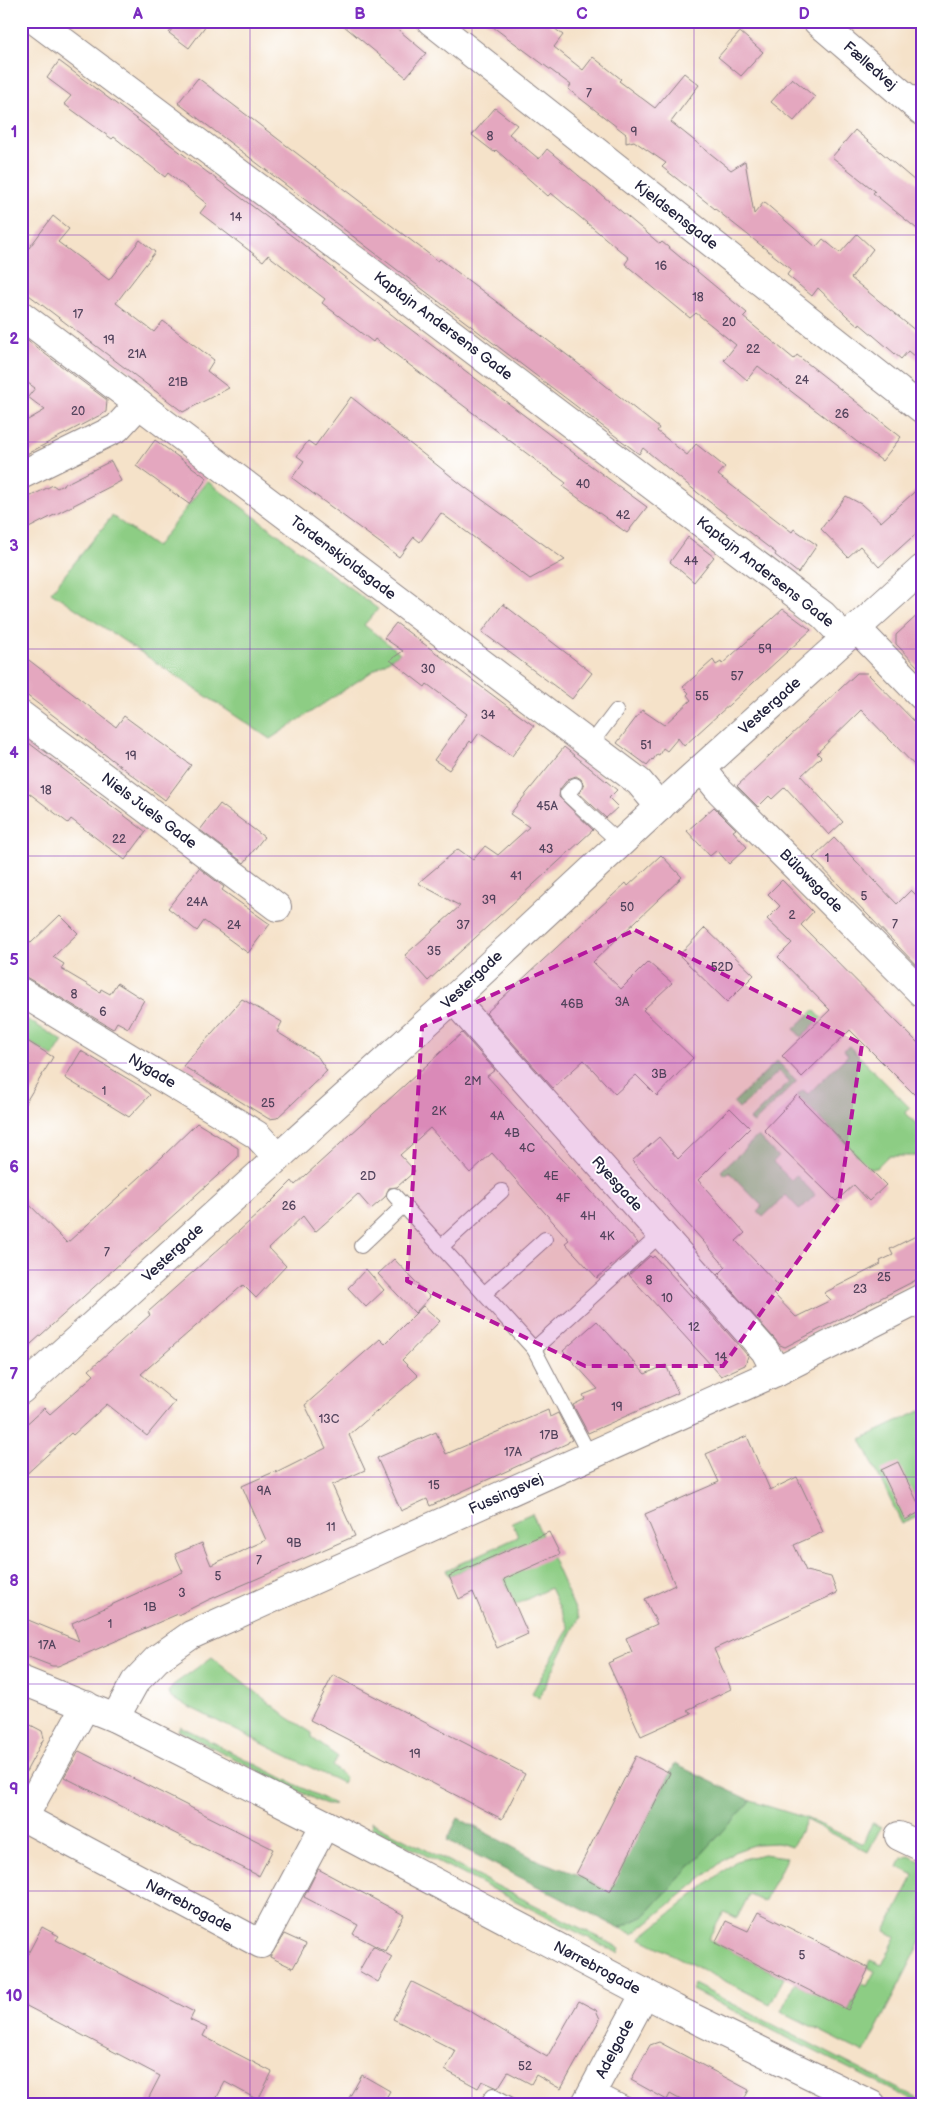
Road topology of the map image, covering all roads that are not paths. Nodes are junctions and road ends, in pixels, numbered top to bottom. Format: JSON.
{"nodes":[{"id":1,"x":36,"y":21,"type":"edge"},
{"id":2,"x":431,"y":21,"type":"edge"},
{"id":3,"x":818,"y":21,"type":"edge"},
{"id":4,"x":922,"y":111,"type":"edge"},
{"id":5,"x":21,"y":315,"type":"edge"},
{"id":6,"x":139,"y":404,"type":"junction"},
{"id":7,"x":922,"y":409,"type":"edge"},
{"id":8,"x":21,"y":475,"type":"edge"},
{"id":9,"x":922,"y":569,"type":"edge"},
{"id":10,"x":851,"y":633,"type":"junction"},
{"id":11,"x":922,"y":696,"type":"edge"},
{"id":12,"x":616,"y":711,"type":"dead end"},
{"id":13,"x":21,"y":715,"type":"edge"},
{"id":14,"x":590,"y":745,"type":"junction"},
{"id":15,"x":702,"y":768,"type":"junction"},
{"id":16,"x":575,"y":785,"type":"dead end"},
{"id":17,"x":660,"y":807,"type":"junction"},
{"id":18,"x":620,"y":844,"type":"junction"},
{"id":19,"x":277,"y":907,"type":"dead end"},
{"id":20,"x":21,"y":992,"type":"edge"},
{"id":21,"x":922,"y":993,"type":"edge"},
{"id":22,"x":453,"y":999,"type":"junction"},
{"id":23,"x":277,"y":1157,"type":"junction"},
{"id":24,"x":502,"y":1191,"type":"dead end"},
{"id":25,"x":394,"y":1195,"type":"dead end"},
{"id":26,"x":404,"y":1206,"type":"junction"},
{"id":27,"x":661,"y":1234,"type":"junction"},
{"id":28,"x":545,"y":1239,"type":"dead end"},
{"id":29,"x":361,"y":1246,"type":"dead end"},
{"id":30,"x":441,"y":1247,"type":"junction"},
{"id":31,"x":484,"y":1294,"type":"junction"},
{"id":32,"x":922,"y":1298,"type":"edge"},
{"id":33,"x":534,"y":1349,"type":"junction"},
{"id":34,"x":776,"y":1372,"type":"junction"},
{"id":35,"x":21,"y":1390,"type":"edge"},
{"id":36,"x":590,"y":1456,"type":"junction"},
{"id":37,"x":21,"y":1680,"type":"edge"},
{"id":38,"x":86,"y":1705,"type":"junction"},
{"id":39,"x":116,"y":1718,"type":"junction"},
{"id":40,"x":22,"y":1816,"type":"edge"},
{"id":41,"x":325,"y":1824,"type":"junction"},
{"id":42,"x":645,"y":1993,"type":"junction"},
{"id":43,"x":589,"y":2096,"type":"edge"},
{"id":44,"x":486,"y":2105,"type":"edge"},
{"id":45,"x":511,"y":2105,"type":"edge"},
{"id":46,"x":627,"y":2105,"type":"edge"},
{"id":47,"x":872,"y":2105,"type":"edge"}],
"edges":[{"from":1,"to":10,"type":"street","name":"Kaptajn Andersens Gade"},
{"from":2,"to":7,"type":"street","name":"Kjeldsensgade"},
{"from":3,"to":4,"type":"street","name":"Fælledvej"},
{"from":5,"to":6,"type":"street","name":"Tordenskjoldsgade"},
{"from":6,"to":8,"type":"street"},
{"from":6,"to":14,"type":"street","name":"Tordenskjoldsgade"},
{"from":9,"to":10,"type":"street","name":"Vestergade"},
{"from":10,"to":11,"type":"street","name":"Kaptajn Andersens Gade"},
{"from":10,"to":15,"type":"street","name":"Vestergade"},
{"from":12,"to":14,"type":"lane"},
{"from":13,"to":19,"type":"street","name":"Niels Juels Gade"},
{"from":14,"to":17,"type":"street","name":"Tordenskjoldsgade"},
{"from":15,"to":17,"type":"street","name":"Vestergade"},
{"from":15,"to":21,"type":"street","name":"Bülowsgade"},
{"from":16,"to":18,"type":"lane"},
{"from":17,"to":18,"type":"street","name":"Vestergade"},
{"from":18,"to":22,"type":"street","name":"Vestergade"},
{"from":20,"to":23,"type":"street","name":"Nygade"},
{"from":22,"to":23,"type":"street","name":"Vestergade"},
{"from":22,"to":27,"type":"street","name":"Ryesgade"},
{"from":23,"to":35,"type":"street","name":"Vestergade"},
{"from":24,"to":30,"type":"lane"},
{"from":25,"to":26,"type":"lane"},
{"from":26,"to":29,"type":"lane"},
{"from":26,"to":30,"type":"lane"},
{"from":27,"to":33,"type":"lane"},
{"from":27,"to":34,"type":"street","name":"Ryesgade"},
{"from":28,"to":31,"type":"lane"},
{"from":30,"to":31,"type":"lane"},
{"from":31,"to":33,"type":"lane"},
{"from":32,"to":34,"type":"street","name":"Fussingsvej"},
{"from":33,"to":36,"type":"lane"},
{"from":34,"to":36,"type":"street","name":"Fussingsvej"},
{"from":36,"to":39,"type":"street","name":"Fussingsvej"},
{"from":37,"to":38,"type":"street","name":"Nørrebrogade"},
{"from":38,"to":39,"type":"street","name":"Nørrebrogade"},
{"from":38,"to":40,"type":"street","name":"Nørrebrogade"},
{"from":39,"to":41,"type":"street","name":"Nørrebrogade"},
{"from":40,"to":41,"type":"street","name":"Nørrebrogade"},
{"from":41,"to":42,"type":"street","name":"Nørrebrogade"},
{"from":42,"to":43,"type":"street","name":"Adelgade"},
{"from":42,"to":47,"type":"street","name":"Nørrebrogade"},
{"from":43,"to":46,"type":"lane"},
{"from":44,"to":45,"type":"lane"}]}
